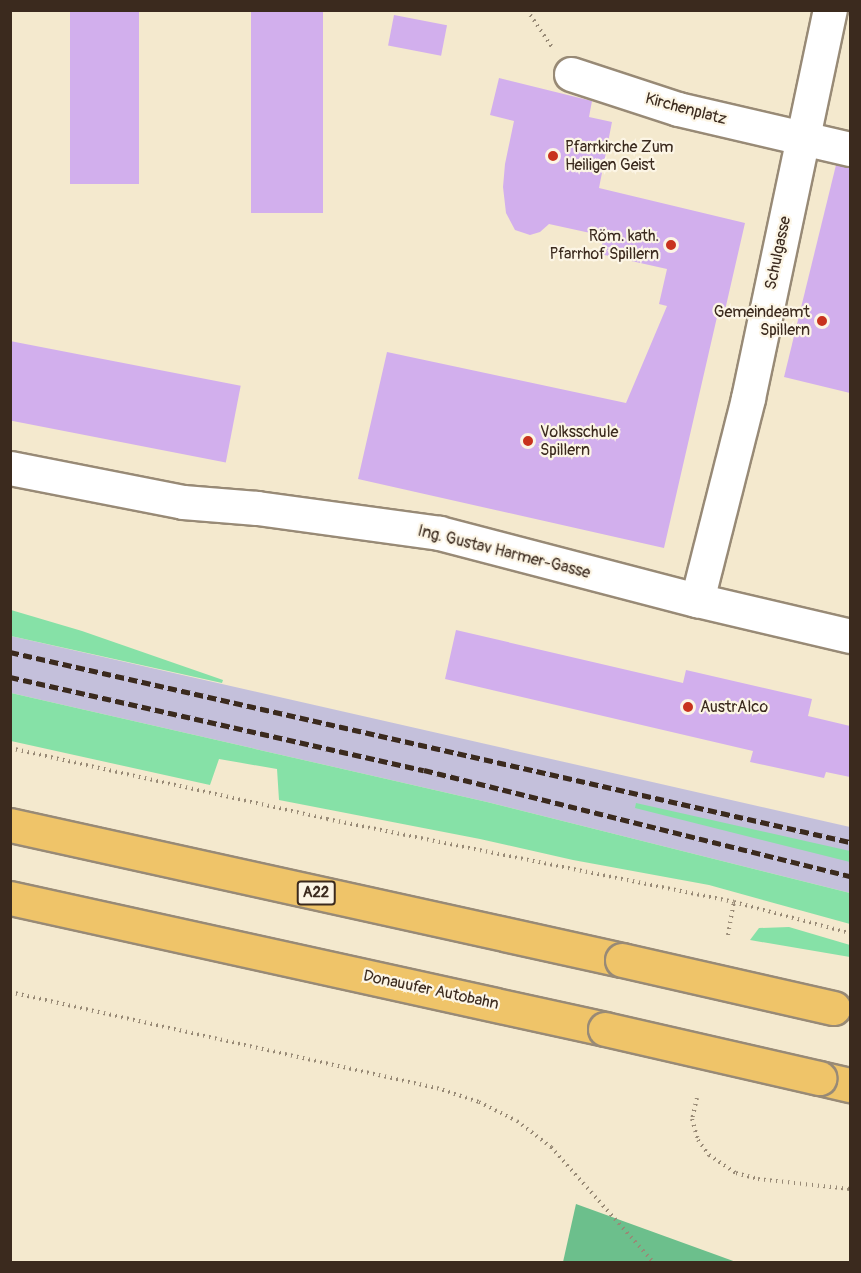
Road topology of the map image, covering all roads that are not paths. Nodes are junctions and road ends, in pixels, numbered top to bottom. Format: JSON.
{"nodes":[{"id":1,"x":830,"y":10,"type":"edge"},
{"id":2,"x":571,"y":74,"type":"road end"},
{"id":3,"x":802,"y":138,"type":"junction"},
{"id":4,"x":850,"y":149,"type":"edge"},
{"id":5,"x":10,"y":468,"type":"edge"},
{"id":6,"x":697,"y":600,"type":"junction"},
{"id":7,"x":850,"y":636,"type":"edge"},
{"id":8,"x":10,"y":825,"type":"edge"},
{"id":9,"x":10,"y":898,"type":"edge"},
{"id":10,"x":842,"y":1010,"type":"edge"},
{"id":11,"x":850,"y":1085,"type":"edge"}],
"edges":[{"from":1,"to":3,"type":"street","name":"Schulgasse"},
{"from":2,"to":3,"type":"street","name":"Kirchenplatz"},
{"from":3,"to":4,"type":"street","name":"Kirchenplatz"},
{"from":3,"to":6,"type":"street","name":"Schulgasse"},
{"from":5,"to":6,"type":"street","name":"Ing. Gustav Harmer-Gasse"},
{"from":6,"to":7,"type":"street","name":"Ing. Gustav Harmer-Gasse"},
{"from":8,"to":10,"type":"highway","number":"A22","bridge":true},
{"from":9,"to":11,"type":"highway","name":"Donauufer Autobahn","bridge":true}]}
